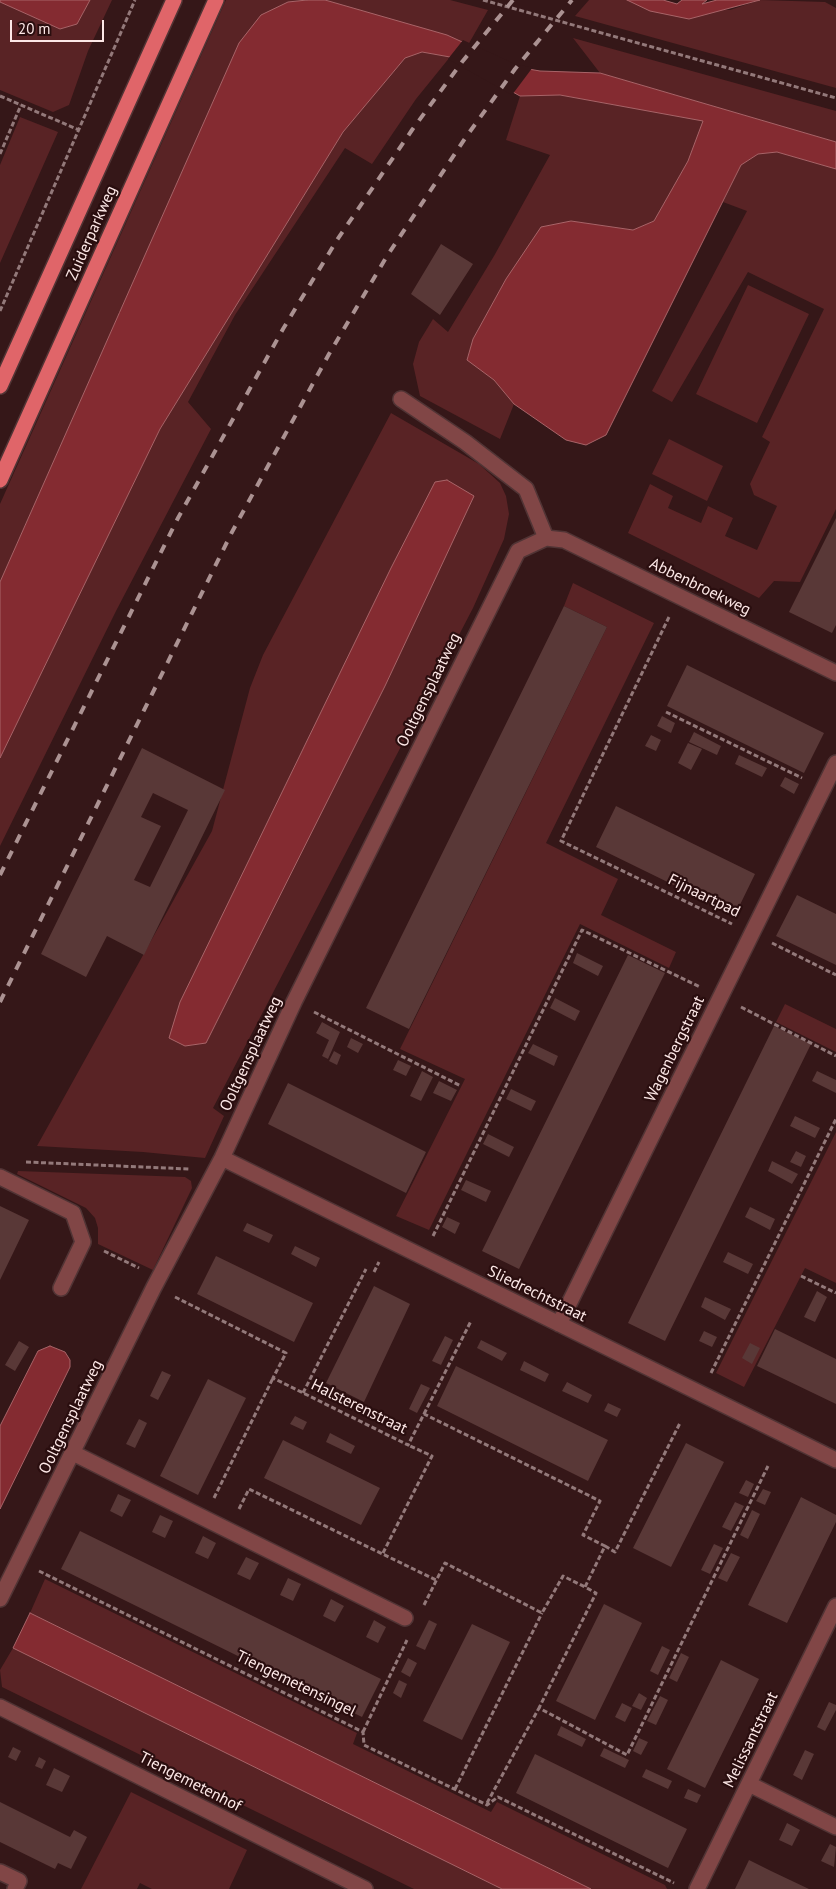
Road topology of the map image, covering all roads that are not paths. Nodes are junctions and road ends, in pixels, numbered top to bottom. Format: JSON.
{"nodes":[{"id":1,"x":174,"y":0,"type":"edge"},
{"id":2,"x":216,"y":0,"type":"edge"},
{"id":3,"x":0,"y":386,"type":"edge"},
{"id":4,"x":401,"y":400,"type":"dead end"},
{"id":5,"x":0,"y":480,"type":"edge"},
{"id":6,"x":546,"y":538,"type":"junction"},
{"id":7,"x":836,"y":673,"type":"edge"},
{"id":8,"x":836,"y":763,"type":"edge"},
{"id":9,"x":218,"y":1164,"type":"junction"},
{"id":10,"x":0,"y":1176,"type":"edge"},
{"id":11,"x":61,"y":1288,"type":"dead end"},
{"id":12,"x":559,"y":1324,"type":"junction"},
{"id":13,"x":73,"y":1453,"type":"junction"},
{"id":14,"x":836,"y":1460,"type":"edge"},
{"id":15,"x":0,"y":1599,"type":"edge"},
{"id":16,"x":836,"y":1606,"type":"edge"},
{"id":17,"x":412,"y":1616,"type":"road end"},
{"id":18,"x":0,"y":1706,"type":"edge"},
{"id":19,"x":749,"y":1784,"type":"junction"},
{"id":20,"x":836,"y":1827,"type":"edge"},
{"id":21,"x":0,"y":1872,"type":"edge"},
{"id":22,"x":15,"y":1889,"type":"edge"},
{"id":23,"x":365,"y":1889,"type":"edge"},
{"id":24,"x":697,"y":1889,"type":"edge"}],
"edges":[{"from":1,"to":3,"type":"main road","name":"Zuiderparkweg"},
{"from":2,"to":5,"type":"main road","name":"Zuiderparkweg"},
{"from":4,"to":6,"type":"street"},
{"from":6,"to":7,"type":"street","name":"Abbenbroekweg"},
{"from":6,"to":9,"type":"street","name":"Ooltgensplaatweg"},
{"from":8,"to":12,"type":"street","name":"Wagenbergstraat"},
{"from":9,"to":12,"type":"street","name":"Sliedrechtstraat"},
{"from":9,"to":13,"type":"street","name":"Ooltgensplaatweg"},
{"from":10,"to":11,"type":"street"},
{"from":12,"to":14,"type":"street","name":"Sliedrechtstraat"},
{"from":13,"to":15,"type":"street","name":"Ooltgensplaatweg"},
{"from":13,"to":17,"type":"street"},
{"from":16,"to":19,"type":"street","name":"Melissantstraat"},
{"from":18,"to":23,"type":"street","name":"Tiengemetenhof"},
{"from":19,"to":20,"type":"street"},
{"from":19,"to":24,"type":"street","name":"Melissantstraat"},
{"from":21,"to":22,"type":"street"}]}
